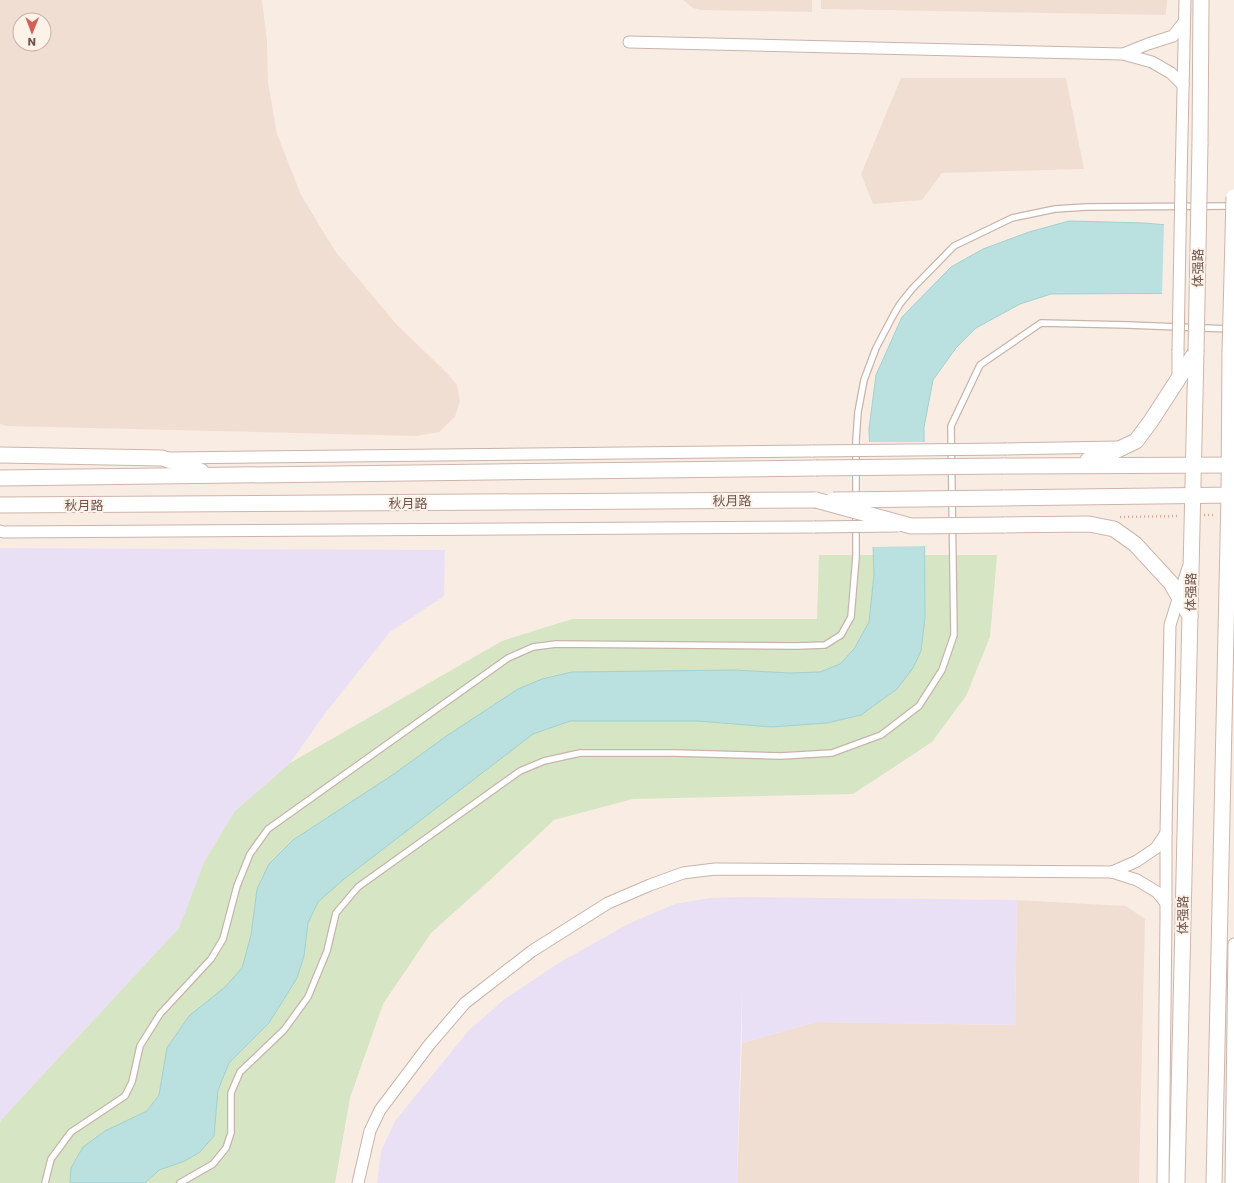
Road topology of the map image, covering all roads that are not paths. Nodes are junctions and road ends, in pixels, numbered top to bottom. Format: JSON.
{"nodes":[{"id":1,"x":1185,"y":0,"type":"edge"},
{"id":2,"x":1201,"y":0,"type":"edge"},
{"id":3,"x":1184,"y":22,"type":"junction"},
{"id":4,"x":629,"y":42,"type":"dead end"},
{"id":5,"x":1123,"y":54,"type":"junction"},
{"id":6,"x":1183,"y":85,"type":"junction"},
{"id":7,"x":1234,"y":196,"type":"edge"},
{"id":8,"x":1234,"y":206,"type":"edge"},
{"id":9,"x":1234,"y":329,"type":"edge"},
{"id":10,"x":1196,"y":352,"type":"junction"},
{"id":11,"x":1231,"y":359,"type":"edge"},
{"id":12,"x":1178,"y":380,"type":"junction"},
{"id":13,"x":1123,"y":447,"type":"junction"},
{"id":14,"x":0,"y":455,"type":"edge"},
{"id":15,"x":162,"y":458,"type":"junction"},
{"id":16,"x":1193,"y":465,"type":"junction"},
{"id":17,"x":1232,"y":465,"type":"edge"},
{"id":18,"x":1071,"y":466,"type":"junction"},
{"id":19,"x":212,"y":475,"type":"junction"},
{"id":20,"x":0,"y":478,"type":"edge"},
{"id":21,"x":1232,"y":495,"type":"edge"},
{"id":22,"x":1193,"y":496,"type":"junction"},
{"id":23,"x":816,"y":500,"type":"junction"},
{"id":24,"x":0,"y":505,"type":"edge"},
{"id":25,"x":911,"y":526,"type":"junction"},
{"id":26,"x":0,"y":531,"type":"edge"},
{"id":27,"x":1192,"y":556,"type":"junction"},
{"id":28,"x":1179,"y":596,"type":"junction"},
{"id":29,"x":1234,"y":606,"type":"edge"},
{"id":30,"x":1190,"y":617,"type":"junction"},
{"id":31,"x":1226,"y":622,"type":"junction"},
{"id":32,"x":1166,"y":832,"type":"junction"},
{"id":33,"x":1112,"y":872,"type":"junction"},
{"id":34,"x":1166,"y":903,"type":"junction"},
{"id":35,"x":1234,"y":944,"type":"edge"},
{"id":36,"x":1233,"y":1032,"type":"edge"},
{"id":37,"x":1215,"y":1182,"type":"edge"},
{"id":38,"x":45,"y":1183,"type":"edge"},
{"id":39,"x":180,"y":1183,"type":"edge"},
{"id":40,"x":358,"y":1183,"type":"edge"},
{"id":41,"x":1163,"y":1183,"type":"edge"},
{"id":42,"x":1177,"y":1183,"type":"edge"},
{"id":43,"x":1231,"y":1183,"type":"edge"}],
"edges":[{"from":1,"to":3,"type":"street"},
{"from":2,"to":10,"type":"main road","name":"体强路","bridge":true},
{"from":3,"to":5,"type":"street"},
{"from":3,"to":6,"type":"street"},
{"from":4,"to":5,"type":"street"},
{"from":5,"to":6,"type":"street"},
{"from":6,"to":12,"type":"street","bridge":true},
{"from":7,"to":11,"type":"main road","bridge":true},
{"from":8,"to":38,"type":"lane"},
{"from":9,"to":39,"type":"lane"},
{"from":10,"to":12,"type":"main road"},
{"from":10,"to":16,"type":"main road","name":"体强路"},
{"from":11,"to":17,"type":"main road"},
{"from":12,"to":13,"type":"main road"},
{"from":13,"to":15,"type":"street","bridge":true},
{"from":13,"to":18,"type":"main road"},
{"from":14,"to":15,"type":"main road"},
{"from":15,"to":19,"type":"main road"},
{"from":16,"to":17,"type":"main road"},
{"from":16,"to":18,"type":"main road"},
{"from":16,"to":22,"type":"main road","name":"体强路"},
{"from":17,"to":21,"type":"main road"},
{"from":18,"to":19,"type":"main road","bridge":true},
{"from":19,"to":20,"type":"main road"},
{"from":21,"to":22,"type":"main road"},
{"from":21,"to":31,"type":"main road"},
{"from":22,"to":23,"type":"main road","name":"秋月路","bridge":true},
{"from":22,"to":27,"type":"main road","name":"体强路"},
{"from":23,"to":24,"type":"main road","name":"秋月路"},
{"from":23,"to":25,"type":"main road","bridge":true},
{"from":25,"to":26,"type":"street","bridge":true},
{"from":25,"to":28,"type":"main road","bridge":true},
{"from":27,"to":28,"type":"street"},
{"from":27,"to":30,"type":"main road","name":"体强路"},
{"from":28,"to":30,"type":"main road"},
{"from":28,"to":32,"type":"street"},
{"from":29,"to":31,"type":"main road"},
{"from":30,"to":42,"type":"main road","name":"体强路"},
{"from":31,"to":37,"type":"main road"},
{"from":32,"to":33,"type":"street"},
{"from":32,"to":34,"type":"street"},
{"from":33,"to":34,"type":"street"},
{"from":33,"to":40,"type":"street"},
{"from":34,"to":41,"type":"street"},
{"from":35,"to":36,"type":"street"},
{"from":36,"to":43,"type":"street"}]}
